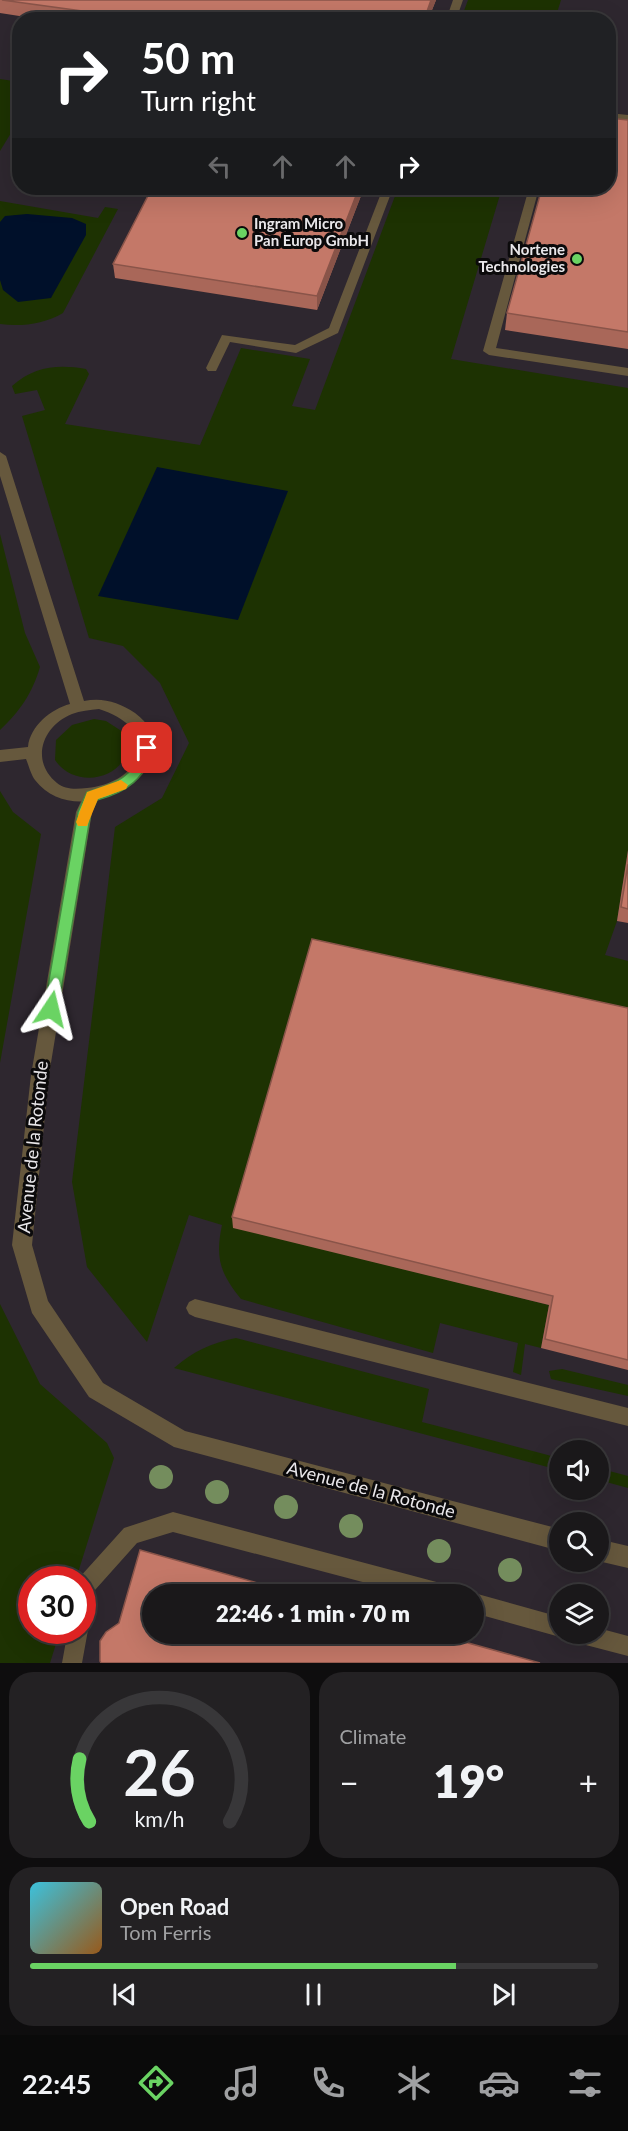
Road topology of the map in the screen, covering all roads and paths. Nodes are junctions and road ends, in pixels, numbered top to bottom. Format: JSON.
{"nodes":[{"id":1,"x":384,"y":195,"type":"edge"},
{"id":2,"x":532,"y":195,"type":"edge"},
{"id":3,"x":212,"y":368,"type":"dead end"},
{"id":4,"x":628,"y":372,"type":"edge"},
{"id":5,"x":0,"y":456,"type":"edge"},
{"id":6,"x":78,"y":705,"type":"junction"},
{"id":7,"x":30,"y":753,"type":"junction"},
{"id":8,"x":0,"y":756,"type":"edge"},
{"id":9,"x":92,"y":796,"type":"junction"},
{"id":10,"x":195,"y":1308,"type":"dead end"},
{"id":11,"x":628,"y":1417,"type":"edge"},
{"id":12,"x":549,"y":1537,"type":"edge"},
{"id":13,"x":609,"y":1553,"type":"edge"},
{"id":14,"x":628,"y":1557,"type":"edge"},
{"id":15,"x":96,"y":1575,"type":"edge"},
{"id":16,"x":406,"y":1584,"type":"edge"},
{"id":17,"x":484,"y":1606,"type":"edge"},
{"id":18,"x":549,"y":1624,"type":"edge"},
{"id":19,"x":609,"y":1641,"type":"edge"},
{"id":20,"x":75,"y":1644,"type":"edge"},
{"id":21,"x":628,"y":1646,"type":"edge"},
{"id":22,"x":72,"y":1663,"type":"edge"}],
"edges":[{"from":1,"to":3,"type":"lane"},
{"from":2,"to":4,"type":"lane"},
{"from":5,"to":6,"type":"lane"},
{"from":6,"to":7,"type":"lane"},
{"from":6,"to":9,"type":"lane"},
{"from":7,"to":8,"type":"lane"},
{"from":7,"to":9,"type":"lane"},
{"from":9,"to":12,"type":"street","name":"Avenue de la Rotonde"},
{"from":10,"to":11,"type":"lane"},
{"from":13,"to":14,"type":"street"},
{"from":15,"to":16,"type":"lane"},
{"from":17,"to":18,"type":"lane"},
{"from":19,"to":21,"type":"lane"},
{"from":20,"to":22,"type":"lane"}]}
